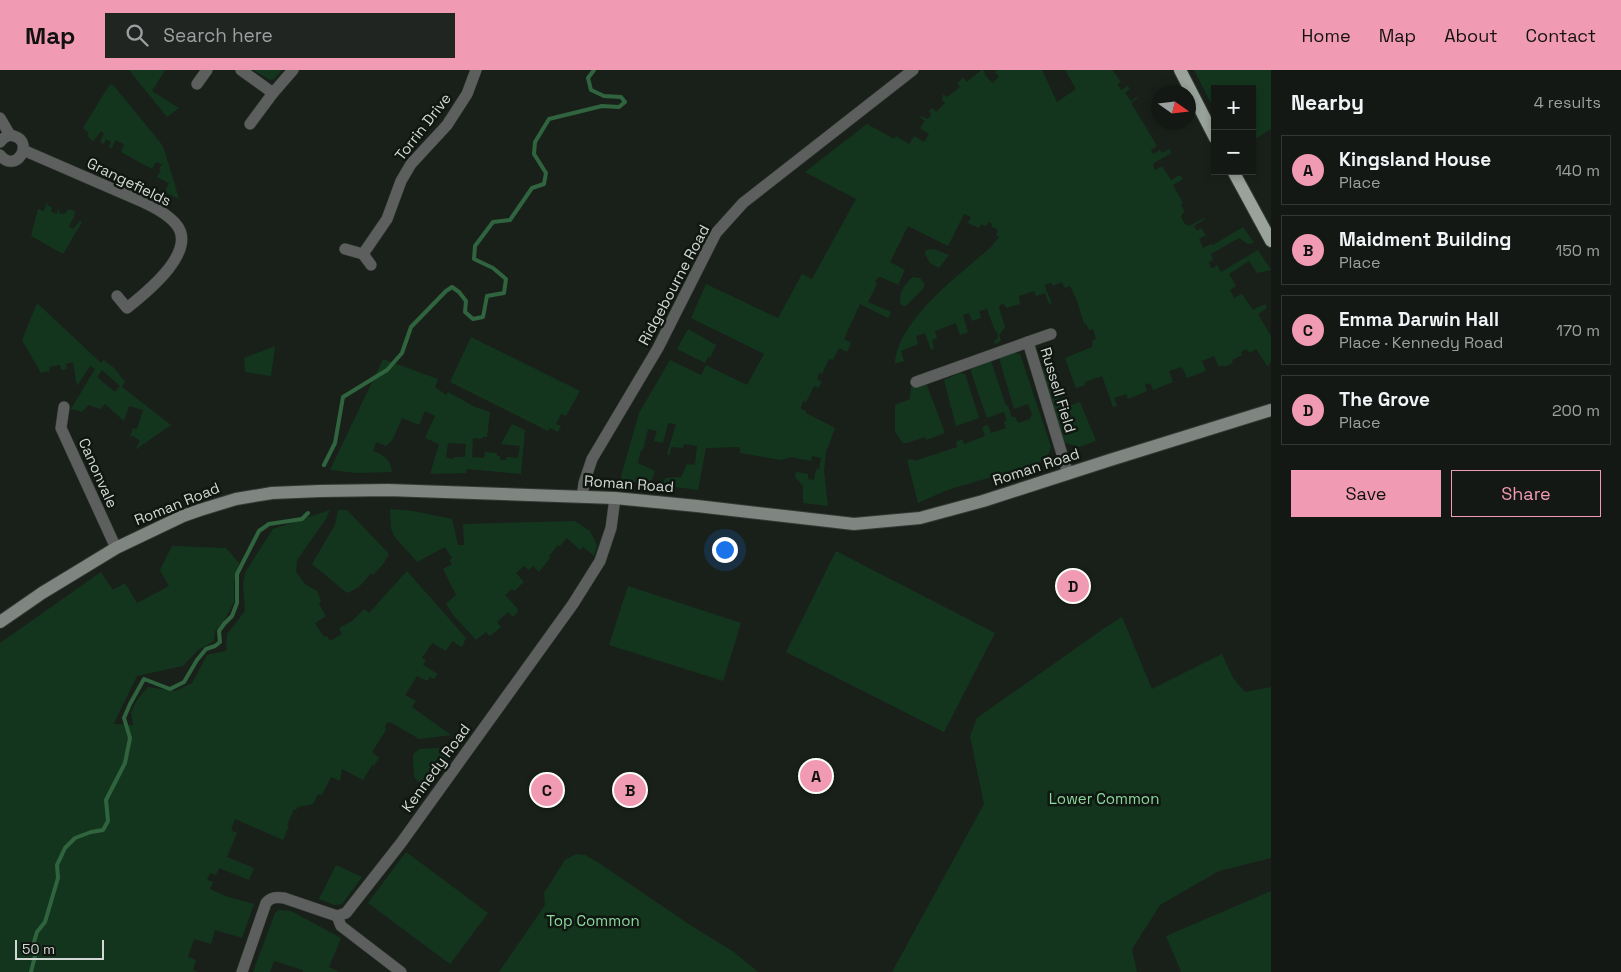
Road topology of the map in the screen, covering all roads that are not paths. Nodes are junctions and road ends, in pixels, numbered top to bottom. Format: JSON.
{"nodes":[{"id":1,"x":207,"y":70,"type":"edge"},
{"id":2,"x":240,"y":70,"type":"edge"},
{"id":3,"x":293,"y":70,"type":"edge"},
{"id":4,"x":476,"y":70,"type":"edge"},
{"id":5,"x":913,"y":70,"type":"edge"},
{"id":6,"x":1180,"y":70,"type":"edge"},
{"id":7,"x":197,"y":84,"type":"dead end"},
{"id":8,"x":273,"y":93,"type":"junction"},
{"id":9,"x":0,"y":118,"type":"edge"},
{"id":10,"x":250,"y":124,"type":"dead end"},
{"id":11,"x":1211,"y":130,"type":"edge"},
{"id":12,"x":5,"y":139,"type":"edge"},
{"id":13,"x":24,"y":150,"type":"junction"},
{"id":14,"x":2,"y":160,"type":"edge"},
{"id":15,"x":1234,"y":175,"type":"edge"},
{"id":16,"x":1271,"y":241,"type":"edge"},
{"id":17,"x":345,"y":249,"type":"dead end"},
{"id":18,"x":363,"y":254,"type":"junction"},
{"id":19,"x":371,"y":265,"type":"dead end"},
{"id":20,"x":117,"y":296,"type":"dead end"},
{"id":21,"x":1051,"y":334,"type":"dead end"},
{"id":22,"x":1028,"y":342,"type":"junction"},
{"id":23,"x":916,"y":382,"type":"dead end"},
{"id":24,"x":64,"y":407,"type":"dead end"},
{"id":25,"x":1271,"y":410,"type":"edge"},
{"id":26,"x":1068,"y":474,"type":"junction"},
{"id":27,"x":582,"y":497,"type":"junction"},
{"id":28,"x":615,"y":498,"type":"junction"},
{"id":29,"x":116,"y":548,"type":"junction"},
{"id":30,"x":0,"y":622,"type":"edge"},
{"id":31,"x":338,"y":916,"type":"junction"},
{"id":32,"x":242,"y":972,"type":"edge"},
{"id":33,"x":401,"y":972,"type":"edge"}],
"edges":[{"from":1,"to":7,"type":"street"},
{"from":2,"to":8,"type":"street"},
{"from":3,"to":8,"type":"street"},
{"from":4,"to":18,"type":"street","name":"Torrin Drive"},
{"from":5,"to":27,"type":"street","name":"Ridgebourne Road"},
{"from":6,"to":11,"type":"main road"},
{"from":8,"to":10,"type":"street"},
{"from":9,"to":12,"type":"street","name":"Grangefields"},
{"from":12,"to":13,"type":"street","name":"Grangefields"},
{"from":13,"to":14,"type":"street"},
{"from":13,"to":20,"type":"street","name":"Grangefields"},
{"from":15,"to":16,"type":"main road"},
{"from":17,"to":18,"type":"street"},
{"from":18,"to":19,"type":"street"},
{"from":21,"to":22,"type":"street","name":"Russell Field"},
{"from":22,"to":23,"type":"street","name":"Russell Field"},
{"from":22,"to":26,"type":"street","name":"Russell Field"},
{"from":24,"to":29,"type":"street","name":"Canonvale"},
{"from":25,"to":26,"type":"main road","name":"Roman Road"},
{"from":26,"to":28,"type":"main road","name":"Roman Road"},
{"from":27,"to":28,"type":"main road","name":"Roman Road"},
{"from":27,"to":29,"type":"main road","name":"Roman Road"},
{"from":28,"to":31,"type":"street","name":"Kennedy Road"},
{"from":29,"to":30,"type":"main road","name":"Roman Road"},
{"from":31,"to":32,"type":"street"},
{"from":31,"to":33,"type":"street"}]}
